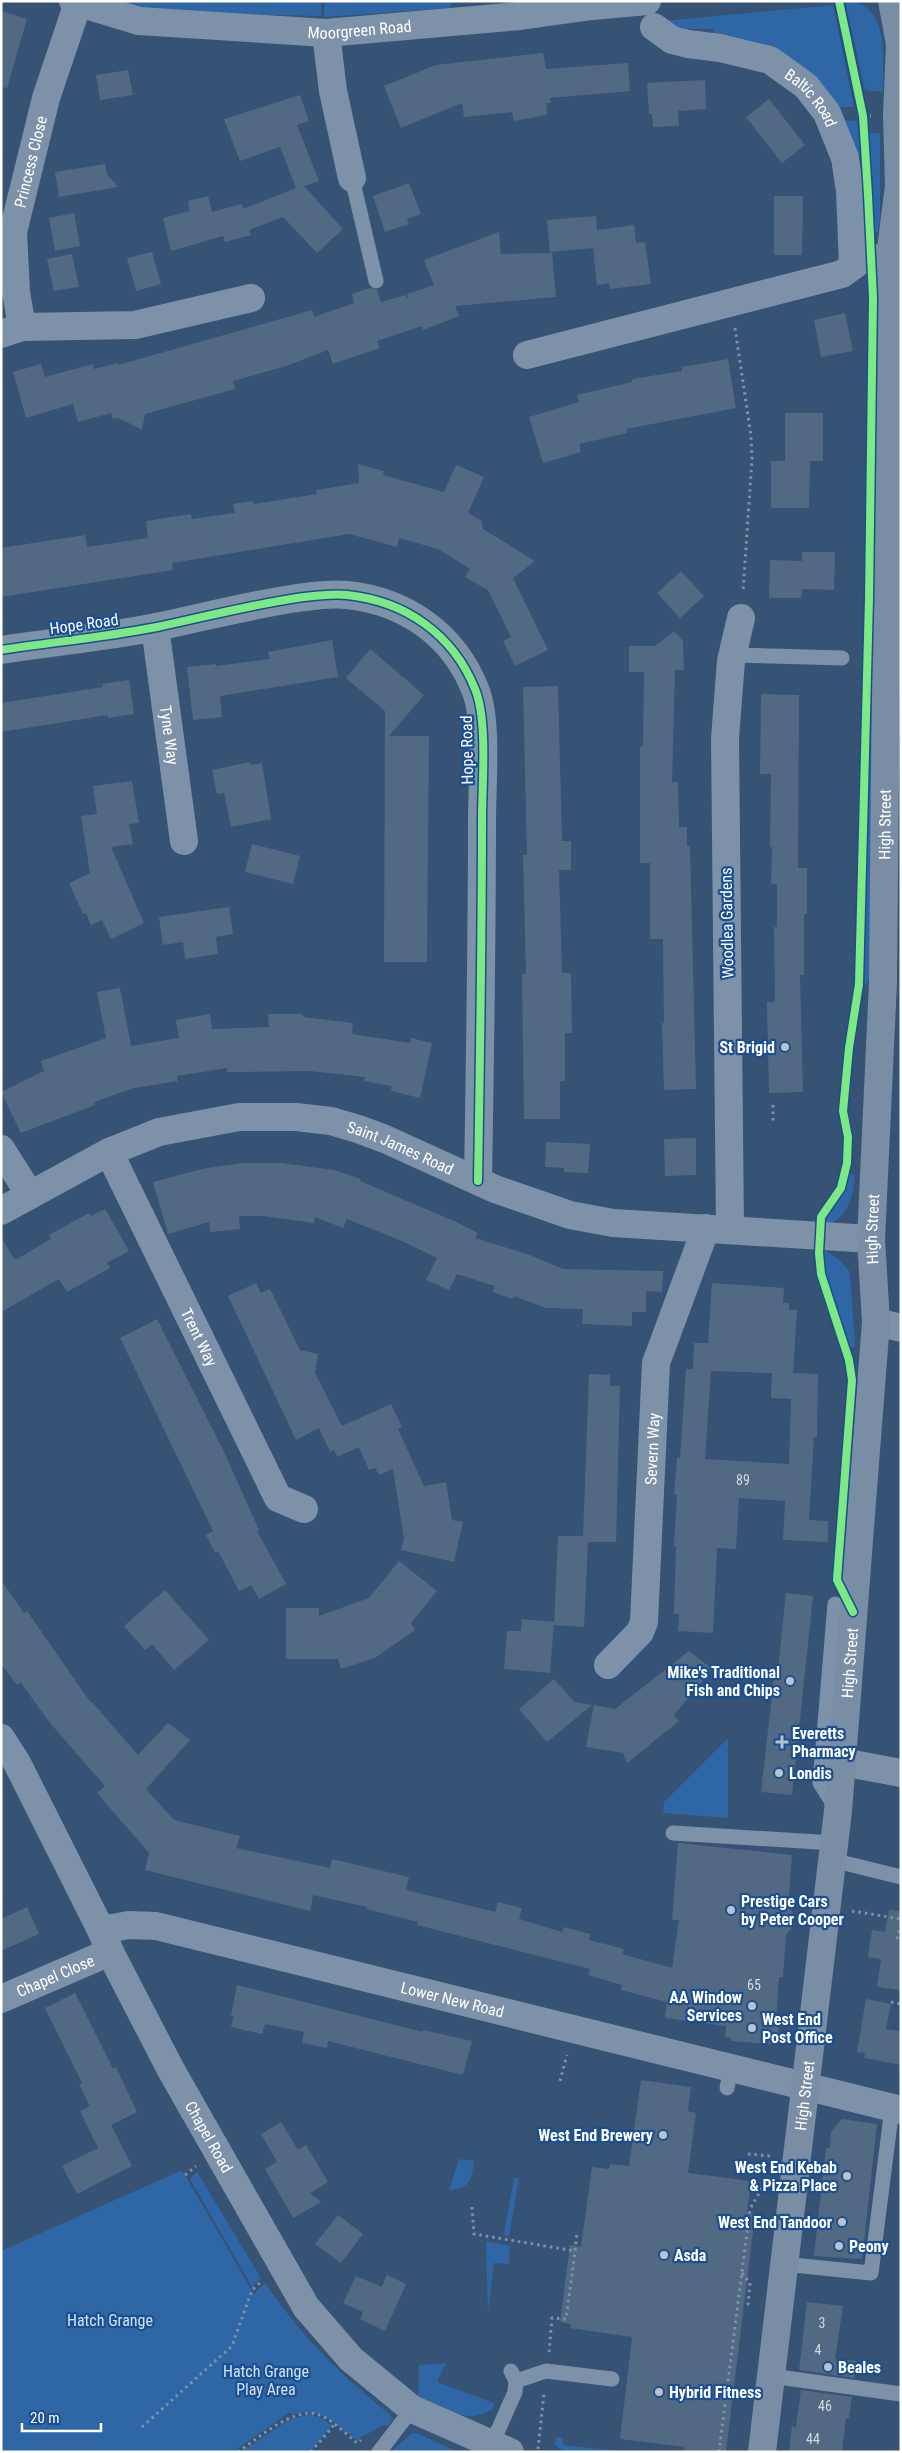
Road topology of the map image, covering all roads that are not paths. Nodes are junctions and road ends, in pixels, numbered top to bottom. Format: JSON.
{"nodes":[{"id":1,"x":647,"y":1,"type":"edge"},
{"id":2,"x":892,"y":1,"type":"edge"},
{"id":3,"x":76,"y":2,"type":"edge"},
{"id":4,"x":654,"y":27,"type":"dead end"},
{"id":5,"x":326,"y":33,"type":"junction"},
{"id":6,"x":352,"y":178,"type":"joint"},
{"id":7,"x":900,"y":186,"type":"edge"},
{"id":8,"x":890,"y":257,"type":"junction"},
{"id":9,"x":853,"y":266,"type":"junction"},
{"id":10,"x":376,"y":281,"type":"dead end"},
{"id":11,"x":251,"y":298,"type":"dead end"},
{"id":12,"x":11,"y":330,"type":"edge"},
{"id":13,"x":527,"y":356,"type":"dead end"},
{"id":14,"x":894,"y":588,"type":"edge"},
{"id":15,"x":741,"y":618,"type":"road end"},
{"id":16,"x":155,"y":627,"type":"junction"},
{"id":17,"x":1,"y":650,"type":"edge"},
{"id":18,"x":732,"y":655,"type":"junction"},
{"id":19,"x":842,"y":658,"type":"dead end"},
{"id":20,"x":184,"y":841,"type":"dead end"},
{"id":21,"x":1,"y":1149,"type":"edge"},
{"id":22,"x":109,"y":1152,"type":"junction"},
{"id":23,"x":478,"y":1181,"type":"junction"},
{"id":24,"x":30,"y":1195,"type":"junction"},
{"id":25,"x":1,"y":1211,"type":"edge"},
{"id":26,"x":718,"y":1229,"type":"junction"},
{"id":27,"x":871,"y":1239,"type":"junction"},
{"id":28,"x":888,"y":1325,"type":"edge"},
{"id":29,"x":304,"y":1509,"type":"dead end"},
{"id":30,"x":853,"y":1612,"type":"junction"},
{"id":31,"x":608,"y":1665,"type":"dead end"},
{"id":32,"x":1,"y":1738,"type":"edge"},
{"id":33,"x":842,"y":1762,"type":"junction"},
{"id":34,"x":901,"y":1773,"type":"edge"},
{"id":35,"x":838,"y":1811,"type":"junction"},
{"id":36,"x":673,"y":1833,"type":"dead end"},
{"id":37,"x":833,"y":1851,"type":"junction"},
{"id":38,"x":901,"y":1878,"type":"edge"},
{"id":39,"x":105,"y":1941,"type":"junction"},
{"id":40,"x":1,"y":1999,"type":"edge"},
{"id":41,"x":804,"y":2087,"type":"junction"},
{"id":42,"x":896,"y":2109,"type":"edge"},
{"id":43,"x":783,"y":2264,"type":"junction"},
{"id":44,"x":771,"y":2376,"type":"junction"},
{"id":45,"x":612,"y":2378,"type":"dead end"},
{"id":46,"x":901,"y":2394,"type":"edge"},
{"id":47,"x":412,"y":2409,"type":"junction"},
{"id":48,"x":501,"y":2448,"type":"edge"},
{"id":49,"x":379,"y":2452,"type":"edge"},
{"id":50,"x":762,"y":2452,"type":"edge"}],
"edges":[{"from":1,"to":5,"type":"street","name":"Moorgreen Road"},
{"from":2,"to":7,"type":"main road","name":"High Street"},
{"from":3,"to":5,"type":"street","name":"Moorgreen Road"},
{"from":3,"to":12,"type":"street","name":"Princess Close"},
{"from":4,"to":9,"type":"street","name":"Baltic Road"},
{"from":5,"to":6,"type":"street"},
{"from":6,"to":10,"type":"lane"},
{"from":7,"to":8,"type":"main road","name":"High Street"},
{"from":8,"to":9,"type":"street"},
{"from":8,"to":14,"type":"main road","name":"High Street"},
{"from":9,"to":13,"type":"street"},
{"from":11,"to":12,"type":"street","name":"Princess Close"},
{"from":14,"to":27,"type":"main road","name":"High Street"},
{"from":15,"to":18,"type":"street","name":"Woodlea Gardens"},
{"from":16,"to":17,"type":"street","name":"Hope Road"},
{"from":16,"to":20,"type":"street","name":"Tyne Way"},
{"from":16,"to":23,"type":"street","name":"Hope Road"},
{"from":18,"to":19,"type":"lane"},
{"from":18,"to":26,"type":"street","name":"Woodlea Gardens"},
{"from":21,"to":24,"type":"street"},
{"from":22,"to":23,"type":"street","name":"Saint James Road"},
{"from":22,"to":24,"type":"street","name":"Saint James Road"},
{"from":22,"to":29,"type":"street","name":"Trent Way"},
{"from":23,"to":26,"type":"street","name":"Saint James Road"},
{"from":24,"to":25,"type":"street","name":"Saint James Road"},
{"from":26,"to":27,"type":"street","name":"Saint James Road"},
{"from":26,"to":31,"type":"street","name":"Severn Way"},
{"from":27,"to":28,"type":"main road","name":"High Street"},
{"from":28,"to":30,"type":"main road","name":"High Street"},
{"from":30,"to":33,"type":"main road","name":"High Street"},
{"from":30,"to":35,"type":"lane"},
{"from":32,"to":39,"type":"street","name":"Chapel Road"},
{"from":33,"to":34,"type":"street"},
{"from":33,"to":35,"type":"main road","name":"High Street"},
{"from":35,"to":37,"type":"main road","name":"High Street"},
{"from":36,"to":37,"type":"lane"},
{"from":37,"to":38,"type":"lane"},
{"from":37,"to":41,"type":"main road","name":"High Street"},
{"from":39,"to":40,"type":"street","name":"Chapel Close"},
{"from":39,"to":41,"type":"street","name":"Lower New Road"},
{"from":39,"to":47,"type":"street","name":"Chapel Road"},
{"from":41,"to":42,"type":"street","name":"Lower New Road"},
{"from":41,"to":43,"type":"main road","name":"High Street"},
{"from":42,"to":43,"type":"lane"},
{"from":43,"to":44,"type":"main road","name":"High Street"},
{"from":44,"to":46,"type":"lane"},
{"from":44,"to":50,"type":"main road","name":"High Street"},
{"from":45,"to":48,"type":"lane"},
{"from":47,"to":48,"type":"street","name":"Chapel Road"},
{"from":47,"to":49,"type":"lane"}]}
